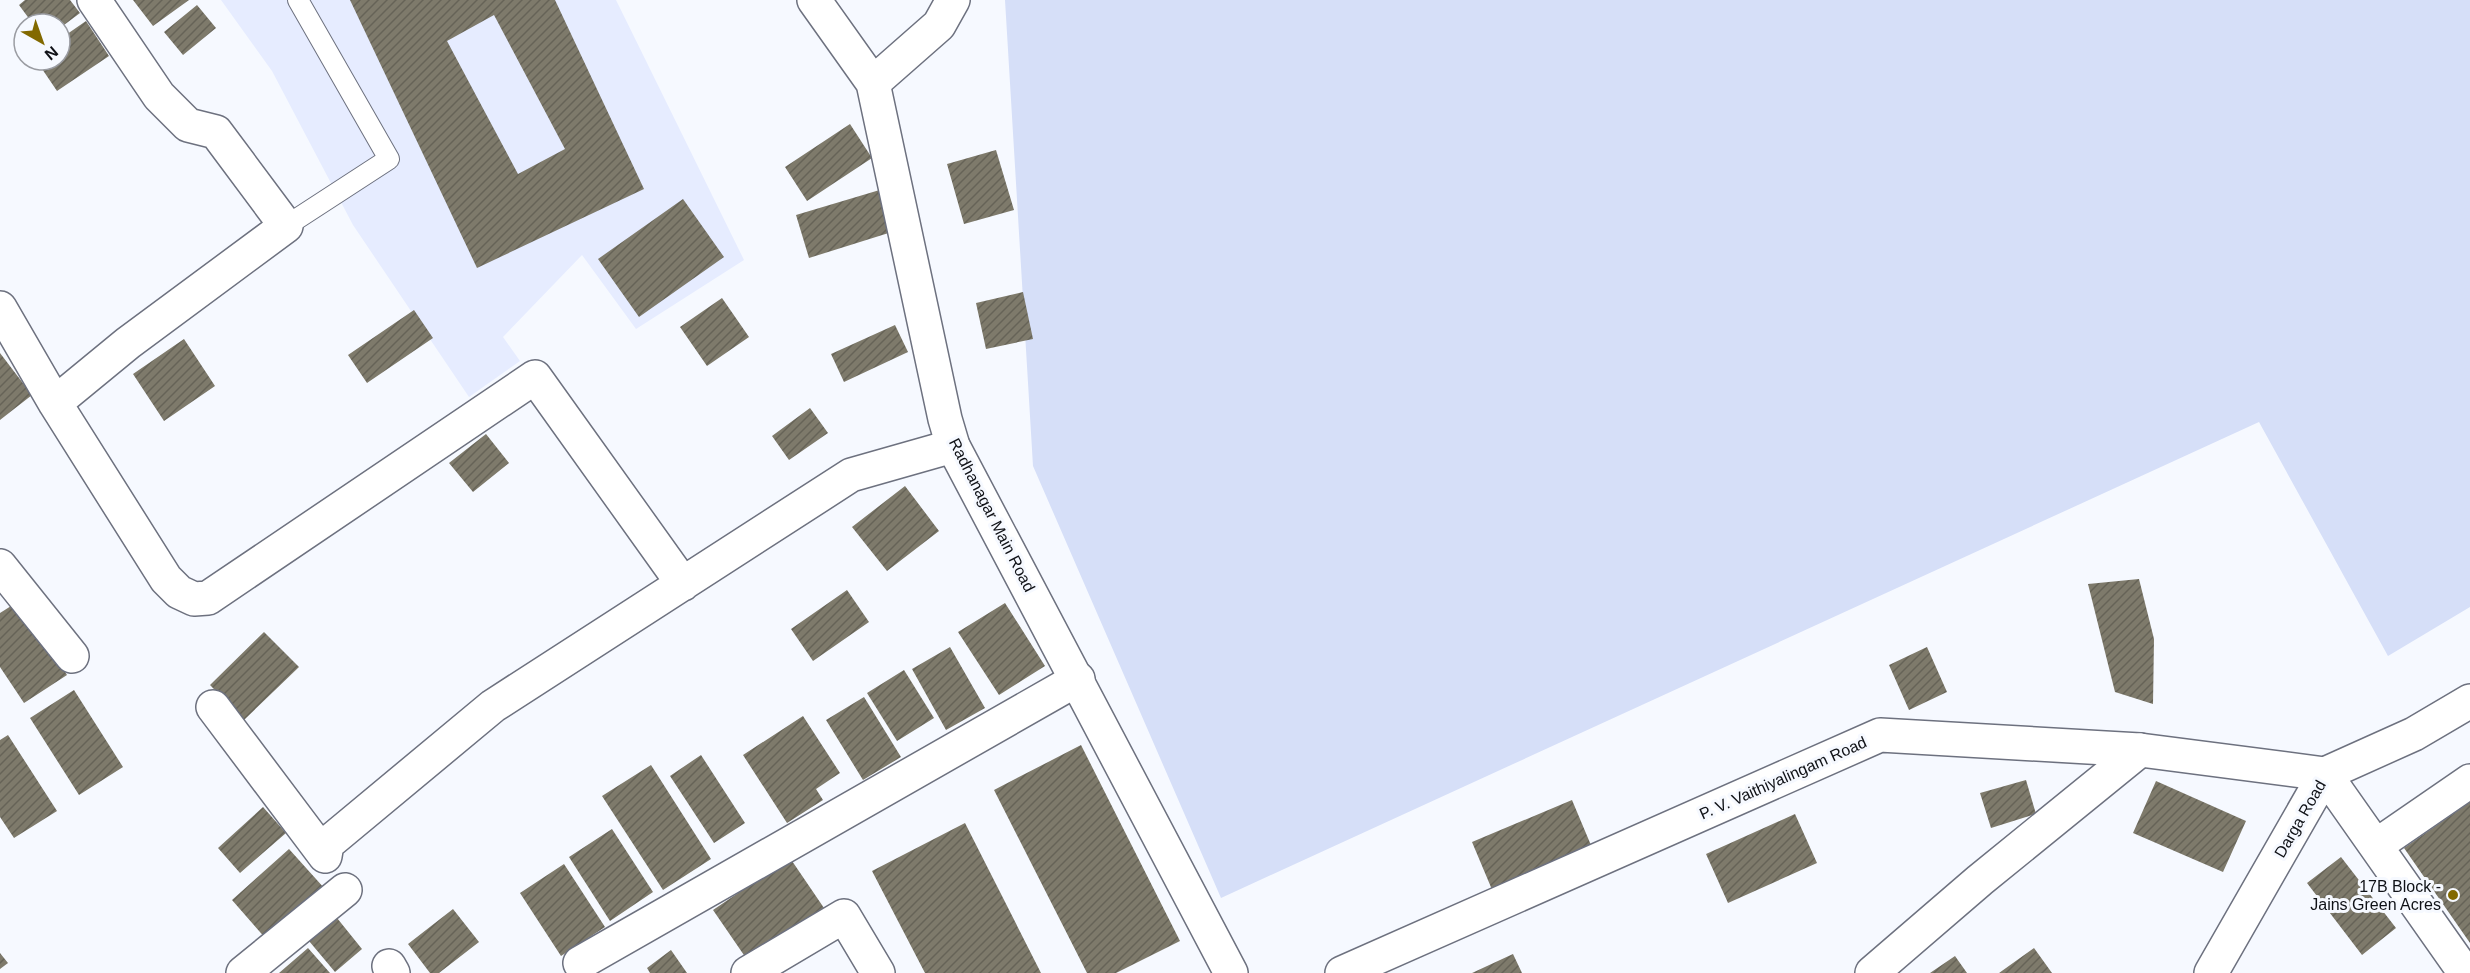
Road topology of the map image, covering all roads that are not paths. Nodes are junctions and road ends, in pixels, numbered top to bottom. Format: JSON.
{"nodes":[{"id":1,"x":94,"y":0,"type":"edge"},
{"id":2,"x":298,"y":0,"type":"edge"},
{"id":3,"x":814,"y":0,"type":"edge"},
{"id":4,"x":952,"y":0,"type":"edge"},
{"id":5,"x":873,"y":83,"type":"junction"},
{"id":6,"x":286,"y":226,"type":"junction"},
{"id":7,"x":0,"y":308,"type":"edge"},
{"id":8,"x":55,"y":403,"type":"junction"},
{"id":9,"x":953,"y":446,"type":"junction"},
{"id":10,"x":0,"y":566,"type":"edge"},
{"id":11,"x":683,"y":584,"type":"junction"},
{"id":12,"x":72,"y":656,"type":"dead end"},
{"id":13,"x":1078,"y":679,"type":"junction"},
{"id":14,"x":2470,"y":701,"type":"edge"},
{"id":15,"x":213,"y":707,"type":"dead end"},
{"id":16,"x":2140,"y":750,"type":"junction"},
{"id":17,"x":2325,"y":774,"type":"junction"},
{"id":18,"x":2470,"y":781,"type":"edge"},
{"id":19,"x":2377,"y":844,"type":"junction"},
{"id":20,"x":345,"y":890,"type":"dead end"},
{"id":21,"x":580,"y":963,"type":"dead end"},
{"id":22,"x":243,"y":973,"type":"edge"},
{"id":23,"x":748,"y":973,"type":"edge"},
{"id":24,"x":878,"y":973,"type":"edge"},
{"id":25,"x":1231,"y":973,"type":"edge"},
{"id":26,"x":1342,"y":973,"type":"edge"},
{"id":27,"x":1872,"y":973,"type":"edge"},
{"id":28,"x":2211,"y":973,"type":"edge"},
{"id":29,"x":2465,"y":973,"type":"edge"}],
"edges":[{"from":1,"to":6,"type":"street"},
{"from":2,"to":6,"type":"lane"},
{"from":3,"to":5,"type":"street","name":"Radhanagar Main Road"},
{"from":4,"to":5,"type":"street"},
{"from":5,"to":9,"type":"street","name":"Radhanagar Main Road"},
{"from":6,"to":8,"type":"street"},
{"from":7,"to":8,"type":"street"},
{"from":8,"to":11,"type":"street"},
{"from":9,"to":11,"type":"street"},
{"from":9,"to":13,"type":"street","name":"Radhanagar Main Road"},
{"from":10,"to":12,"type":"street"},
{"from":11,"to":15,"type":"street"},
{"from":13,"to":21,"type":"street"},
{"from":13,"to":25,"type":"street","name":"Radhanagar Main Road"},
{"from":14,"to":17,"type":"street","name":"Darga Road"},
{"from":16,"to":17,"type":"street","name":"P. V. Vaithiyalingam Road"},
{"from":16,"to":26,"type":"street","name":"P. V. Vaithiyalingam Road"},
{"from":16,"to":27,"type":"street"},
{"from":17,"to":19,"type":"street"},
{"from":17,"to":28,"type":"street","name":"Darga Road"},
{"from":18,"to":19,"type":"street"},
{"from":19,"to":29,"type":"street"},
{"from":20,"to":22,"type":"street"},
{"from":23,"to":24,"type":"street"}]}
